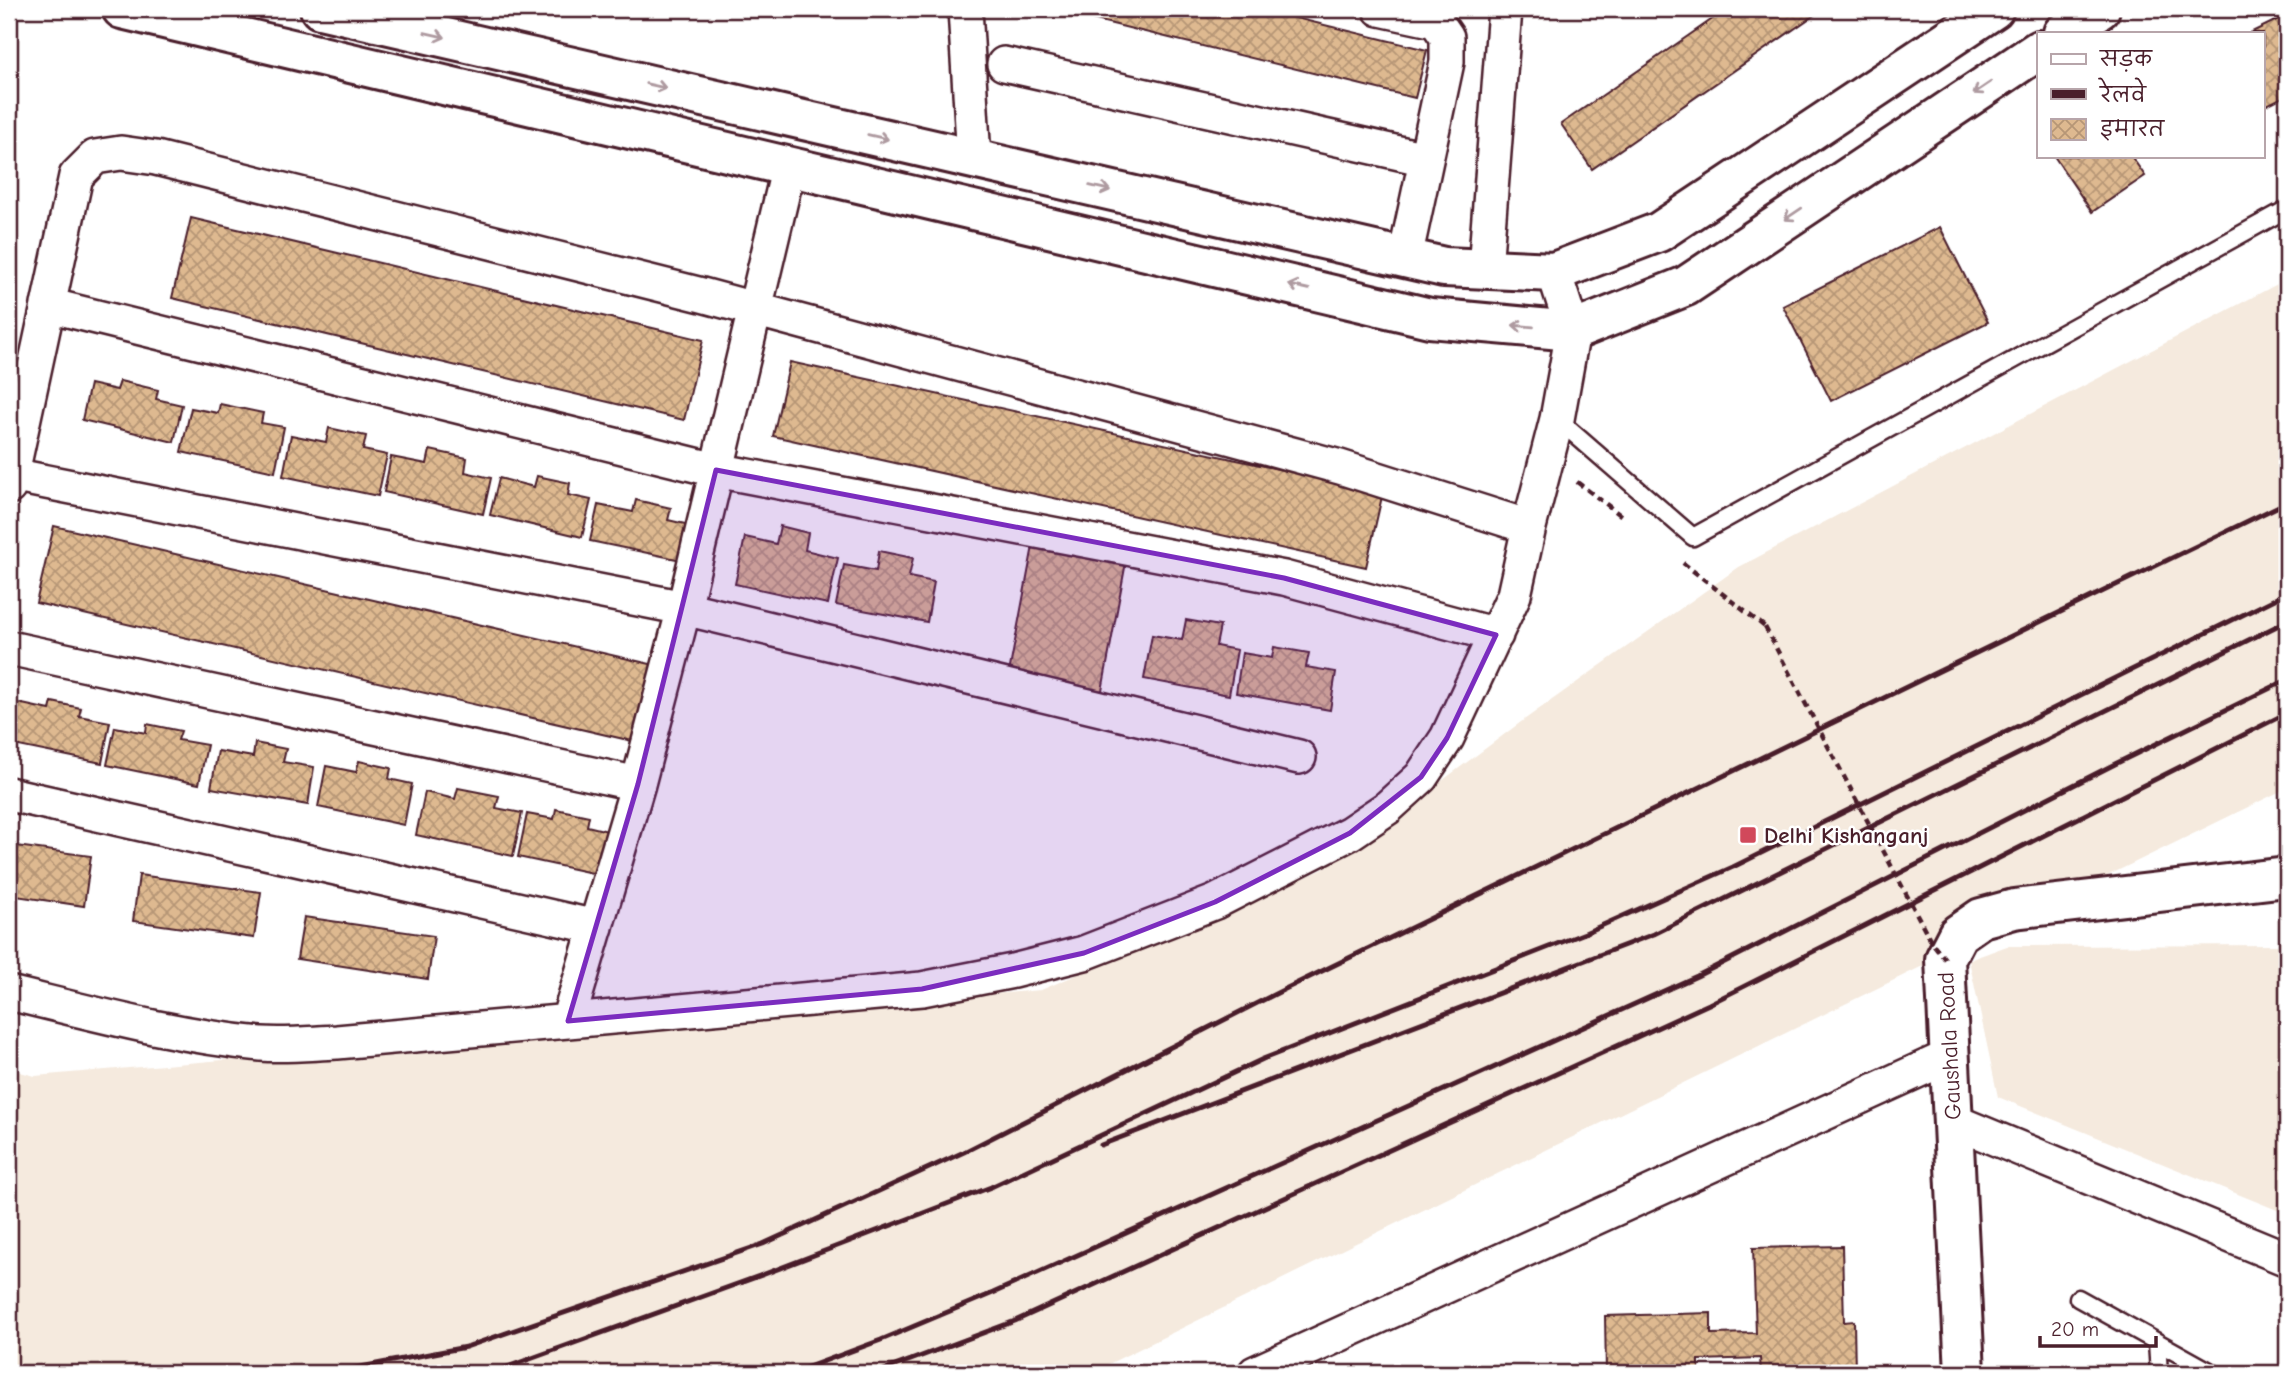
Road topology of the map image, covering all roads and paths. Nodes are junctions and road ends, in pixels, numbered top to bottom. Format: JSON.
{"nodes":[{"id":1,"x":122,"y":9,"type":"edge"},
{"id":2,"x":320,"y":9,"type":"edge"},
{"id":3,"x":965,"y":9,"type":"edge"},
{"id":4,"x":1380,"y":9,"type":"edge"},
{"id":5,"x":1505,"y":9,"type":"edge"},
{"id":6,"x":1994,"y":9,"type":"edge"},
{"id":7,"x":2100,"y":9,"type":"edge"},
{"id":8,"x":2065,"y":32,"type":"edge"},
{"id":9,"x":2037,"y":51,"type":"edge"},
{"id":10,"x":1004,"y":64,"type":"dead end"},
{"id":11,"x":974,"y":159,"type":"junction"},
{"id":12,"x":1426,"y":159,"type":"junction"},
{"id":13,"x":789,"y":166,"type":"junction"},
{"id":14,"x":2287,"y":209,"type":"edge"},
{"id":15,"x":1405,"y":258,"type":"junction"},
{"id":16,"x":1485,"y":269,"type":"junction"},
{"id":17,"x":1555,"y":272,"type":"junction"},
{"id":18,"x":48,"y":305,"type":"junction"},
{"id":19,"x":756,"y":309,"type":"junction"},
{"id":20,"x":1573,"y":331,"type":"junction"},
{"id":21,"x":1557,"y":419,"type":"junction"},
{"id":22,"x":716,"y":470,"type":"junction"},
{"id":23,"x":10,"y":481,"type":"edge"},
{"id":24,"x":1529,"y":527,"type":"junction"},
{"id":25,"x":684,"y":608,"type":"junction"},
{"id":26,"x":1765,"y":627,"type":"dead end"},
{"id":27,"x":1496,"y":635,"type":"junction"},
{"id":28,"x":9,"y":649,"type":"edge"},
{"id":29,"x":1299,"y":757,"type":"dead end"},
{"id":30,"x":638,"y":784,"type":"junction"},
{"id":31,"x":9,"y":794,"type":"edge"},
{"id":32,"x":2287,"y":877,"type":"edge"},
{"id":33,"x":596,"y":927,"type":"junction"},
{"id":34,"x":1945,"y":959,"type":"junction"},
{"id":35,"x":9,"y":993,"type":"edge"},
{"id":36,"x":568,"y":1021,"type":"junction"},
{"id":37,"x":1950,"y":1056,"type":"junction"},
{"id":38,"x":1953,"y":1121,"type":"junction"},
{"id":39,"x":2287,"y":1259,"type":"edge"},
{"id":40,"x":2078,"y":1298,"type":"dead end"},
{"id":41,"x":2157,"y":1342,"type":"junction"},
{"id":42,"x":1255,"y":1373,"type":"edge"},
{"id":43,"x":1965,"y":1373,"type":"edge"},
{"id":44,"x":2158,"y":1373,"type":"edge"},
{"id":45,"x":2213,"y":1373,"type":"edge"}],
"edges":[{"from":1,"to":13,"type":"street"},
{"from":2,"to":11,"type":"street","one_way":true},
{"from":3,"to":11,"type":"street"},
{"from":4,"to":12,"type":"street"},
{"from":5,"to":16,"type":"street"},
{"from":6,"to":17,"type":"street"},
{"from":7,"to":8,"type":"street"},
{"from":9,"to":20,"type":"street","one_way":true},
{"from":10,"to":12,"type":"street"},
{"from":11,"to":15,"type":"street","one_way":true},
{"from":12,"to":15,"type":"street"},
{"from":13,"to":19,"type":"street"},
{"from":20,"to":13,"type":"street","one_way":true},
{"from":14,"to":21,"type":"lane"},
{"from":15,"to":16,"type":"street"},
{"from":16,"to":17,"type":"street"},
{"from":17,"to":20,"type":"street"},
{"from":18,"to":19,"type":"street"},
{"from":18,"to":22,"type":"street"},
{"from":18,"to":23,"type":"street"},
{"from":19,"to":22,"type":"street"},
{"from":19,"to":24,"type":"street"},
{"from":20,"to":21,"type":"street"},
{"from":21,"to":24,"type":"street"},
{"from":22,"to":25,"type":"street"},
{"from":22,"to":27,"type":"street"},
{"from":23,"to":25,"type":"street"},
{"from":24,"to":27,"type":"street"},
{"from":25,"to":29,"type":"street"},
{"from":25,"to":30,"type":"street"},
{"from":26,"to":34,"type":"path","bridge":true},
{"from":27,"to":36,"type":"street"},
{"from":28,"to":30,"type":"street"},
{"from":30,"to":33,"type":"street"},
{"from":31,"to":33,"type":"street"},
{"from":32,"to":34,"type":"street","name":"Gaushala Road"},
{"from":33,"to":36,"type":"street"},
{"from":34,"to":37,"type":"street","name":"Gaushala Road"},
{"from":35,"to":36,"type":"street"},
{"from":37,"to":38,"type":"street","name":"Gaushala Road"},
{"from":37,"to":42,"type":"street"},
{"from":38,"to":39,"type":"street"},
{"from":38,"to":43,"type":"street","name":"Gaushala Road"},
{"from":40,"to":41,"type":"lane"},
{"from":41,"to":44,"type":"lane"},
{"from":41,"to":45,"type":"lane"}]}
